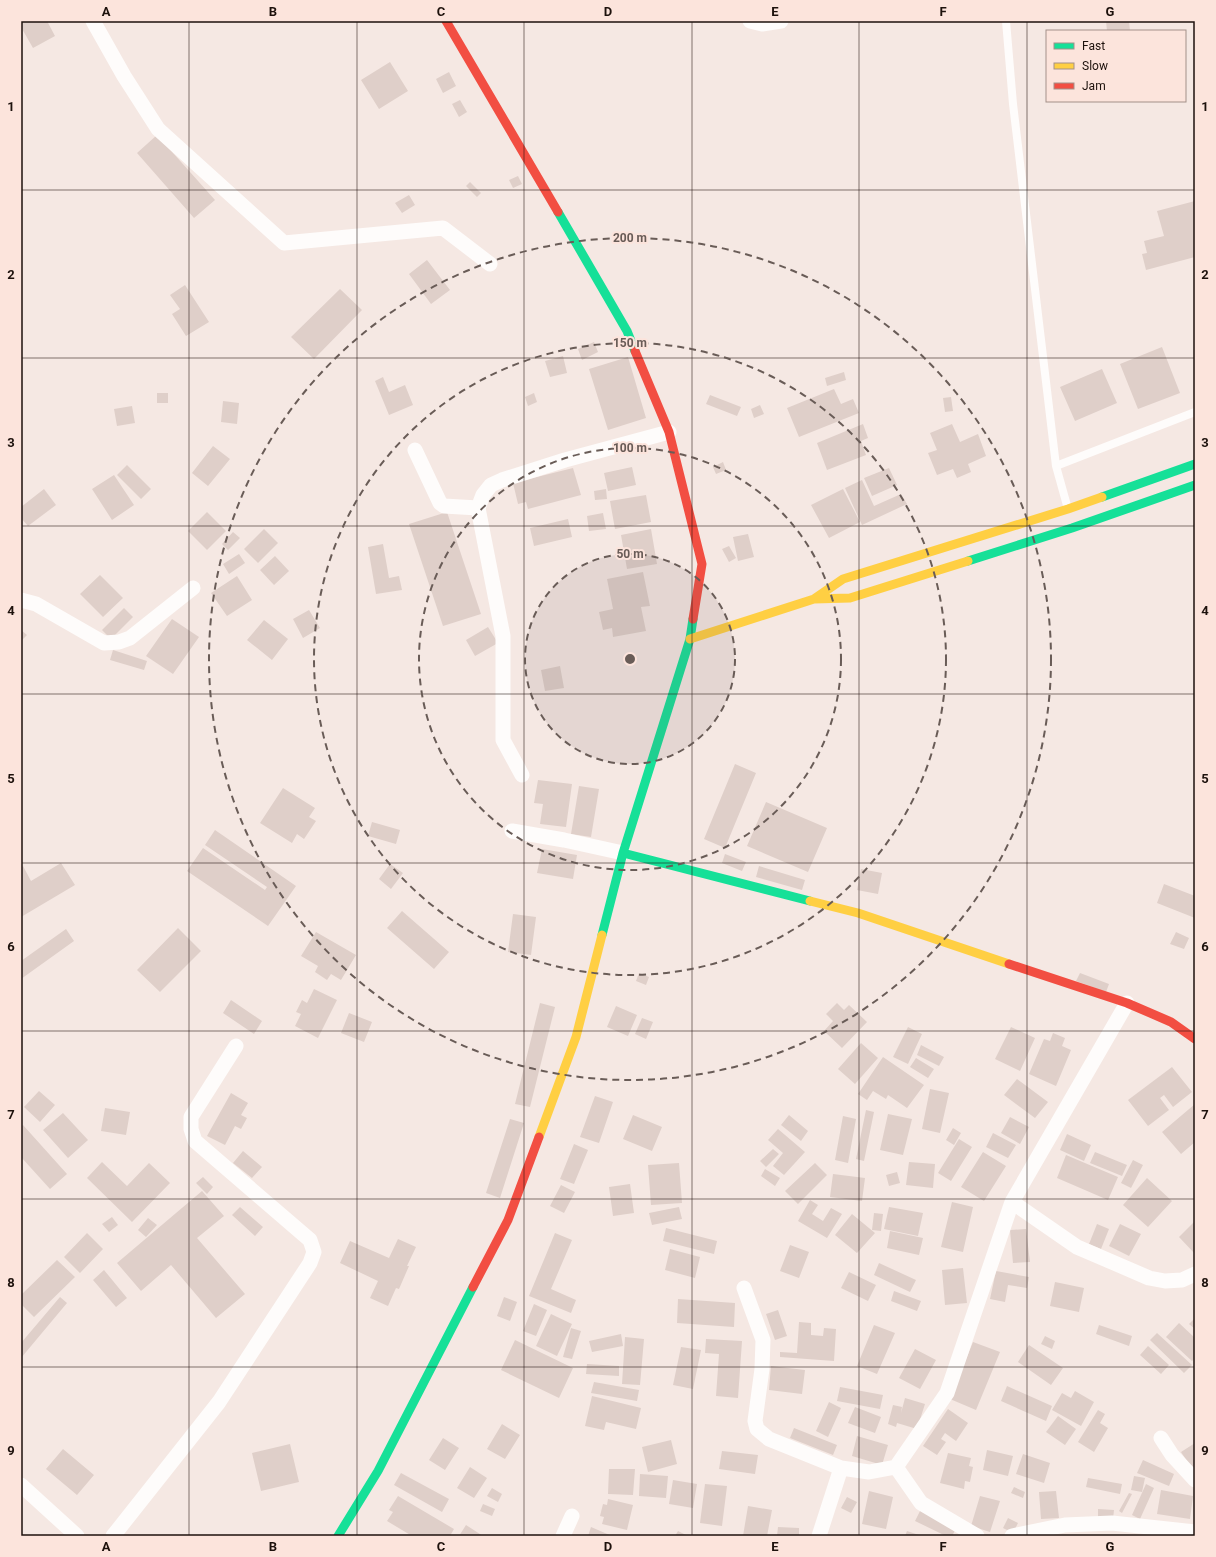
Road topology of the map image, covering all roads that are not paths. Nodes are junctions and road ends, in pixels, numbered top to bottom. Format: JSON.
{"nodes":[{"id":1,"x":93,"y":21,"type":"edge"},
{"id":2,"x":446,"y":21,"type":"edge"},
{"id":3,"x":750,"y":21,"type":"edge"},
{"id":4,"x":781,"y":21,"type":"edge"},
{"id":5,"x":1006,"y":21,"type":"edge"},
{"id":6,"x":490,"y":264,"type":"dead end"},
{"id":7,"x":1195,"y":412,"type":"edge"},
{"id":8,"x":669,"y":432,"type":"junction"},
{"id":9,"x":415,"y":450,"type":"dead end"},
{"id":10,"x":1195,"y":464,"type":"edge"},
{"id":11,"x":1056,"y":466,"type":"junction"},
{"id":12,"x":1195,"y":484,"type":"edge"},
{"id":13,"x":478,"y":508,"type":"junction"},
{"id":14,"x":1070,"y":518,"type":"junction"},
{"id":15,"x":193,"y":588,"type":"dead end"},
{"id":16,"x":814,"y":599,"type":"junction"},
{"id":17,"x":21,"y":600,"type":"edge"},
{"id":18,"x":690,"y":639,"type":"junction"},
{"id":19,"x":522,"y":775,"type":"dead end"},
{"id":20,"x":512,"y":832,"type":"dead end"},
{"id":21,"x":623,"y":853,"type":"junction"},
{"id":22,"x":1127,"y":1003,"type":"junction"},
{"id":23,"x":1195,"y":1039,"type":"edge"},
{"id":24,"x":236,"y":1046,"type":"dead end"},
{"id":25,"x":1012,"y":1202,"type":"junction"},
{"id":26,"x":1195,"y":1274,"type":"edge"},
{"id":27,"x":744,"y":1288,"type":"dead end"},
{"id":28,"x":1161,"y":1438,"type":"dead end"},
{"id":29,"x":896,"y":1467,"type":"junction"},
{"id":30,"x":841,"y":1468,"type":"junction"},
{"id":31,"x":1195,"y":1480,"type":"edge"},
{"id":32,"x":21,"y":1485,"type":"edge"},
{"id":33,"x":572,"y":1516,"type":"dead end"},
{"id":34,"x":1195,"y":1532,"type":"edge"},
{"id":35,"x":77,"y":1536,"type":"edge"},
{"id":36,"x":113,"y":1536,"type":"edge"},
{"id":37,"x":338,"y":1536,"type":"edge"},
{"id":38,"x":563,"y":1536,"type":"edge"},
{"id":39,"x":819,"y":1536,"type":"edge"},
{"id":40,"x":977,"y":1536,"type":"edge"},
{"id":41,"x":1012,"y":1536,"type":"edge"}],
"edges":[{"from":1,"to":6,"type":"street"},
{"from":2,"to":8,"type":"main road"},
{"from":3,"to":4,"type":"street"},
{"from":5,"to":11,"type":"lane"},
{"from":7,"to":11,"type":"lane"},
{"from":8,"to":13,"type":"street"},
{"from":8,"to":18,"type":"main road"},
{"from":9,"to":13,"type":"street"},
{"from":10,"to":14,"type":"main road"},
{"from":11,"to":14,"type":"lane"},
{"from":12,"to":14,"type":"main road"},
{"from":13,"to":19,"type":"street"},
{"from":14,"to":16,"type":"main road"},
{"from":14,"to":16,"type":"main road"},
{"from":15,"to":17,"type":"street"},
{"from":16,"to":18,"type":"main road"},
{"from":18,"to":21,"type":"main road"},
{"from":20,"to":21,"type":"street"},
{"from":21,"to":22,"type":"main road"},
{"from":21,"to":37,"type":"main road"},
{"from":22,"to":23,"type":"main road"},
{"from":22,"to":25,"type":"street"},
{"from":24,"to":36,"type":"street"},
{"from":25,"to":26,"type":"street"},
{"from":25,"to":29,"type":"street"},
{"from":27,"to":30,"type":"street"},
{"from":28,"to":31,"type":"street"},
{"from":29,"to":30,"type":"street"},
{"from":29,"to":40,"type":"street"},
{"from":30,"to":39,"type":"street"},
{"from":32,"to":35,"type":"street"},
{"from":33,"to":38,"type":"street"},
{"from":34,"to":41,"type":"street"}]}
